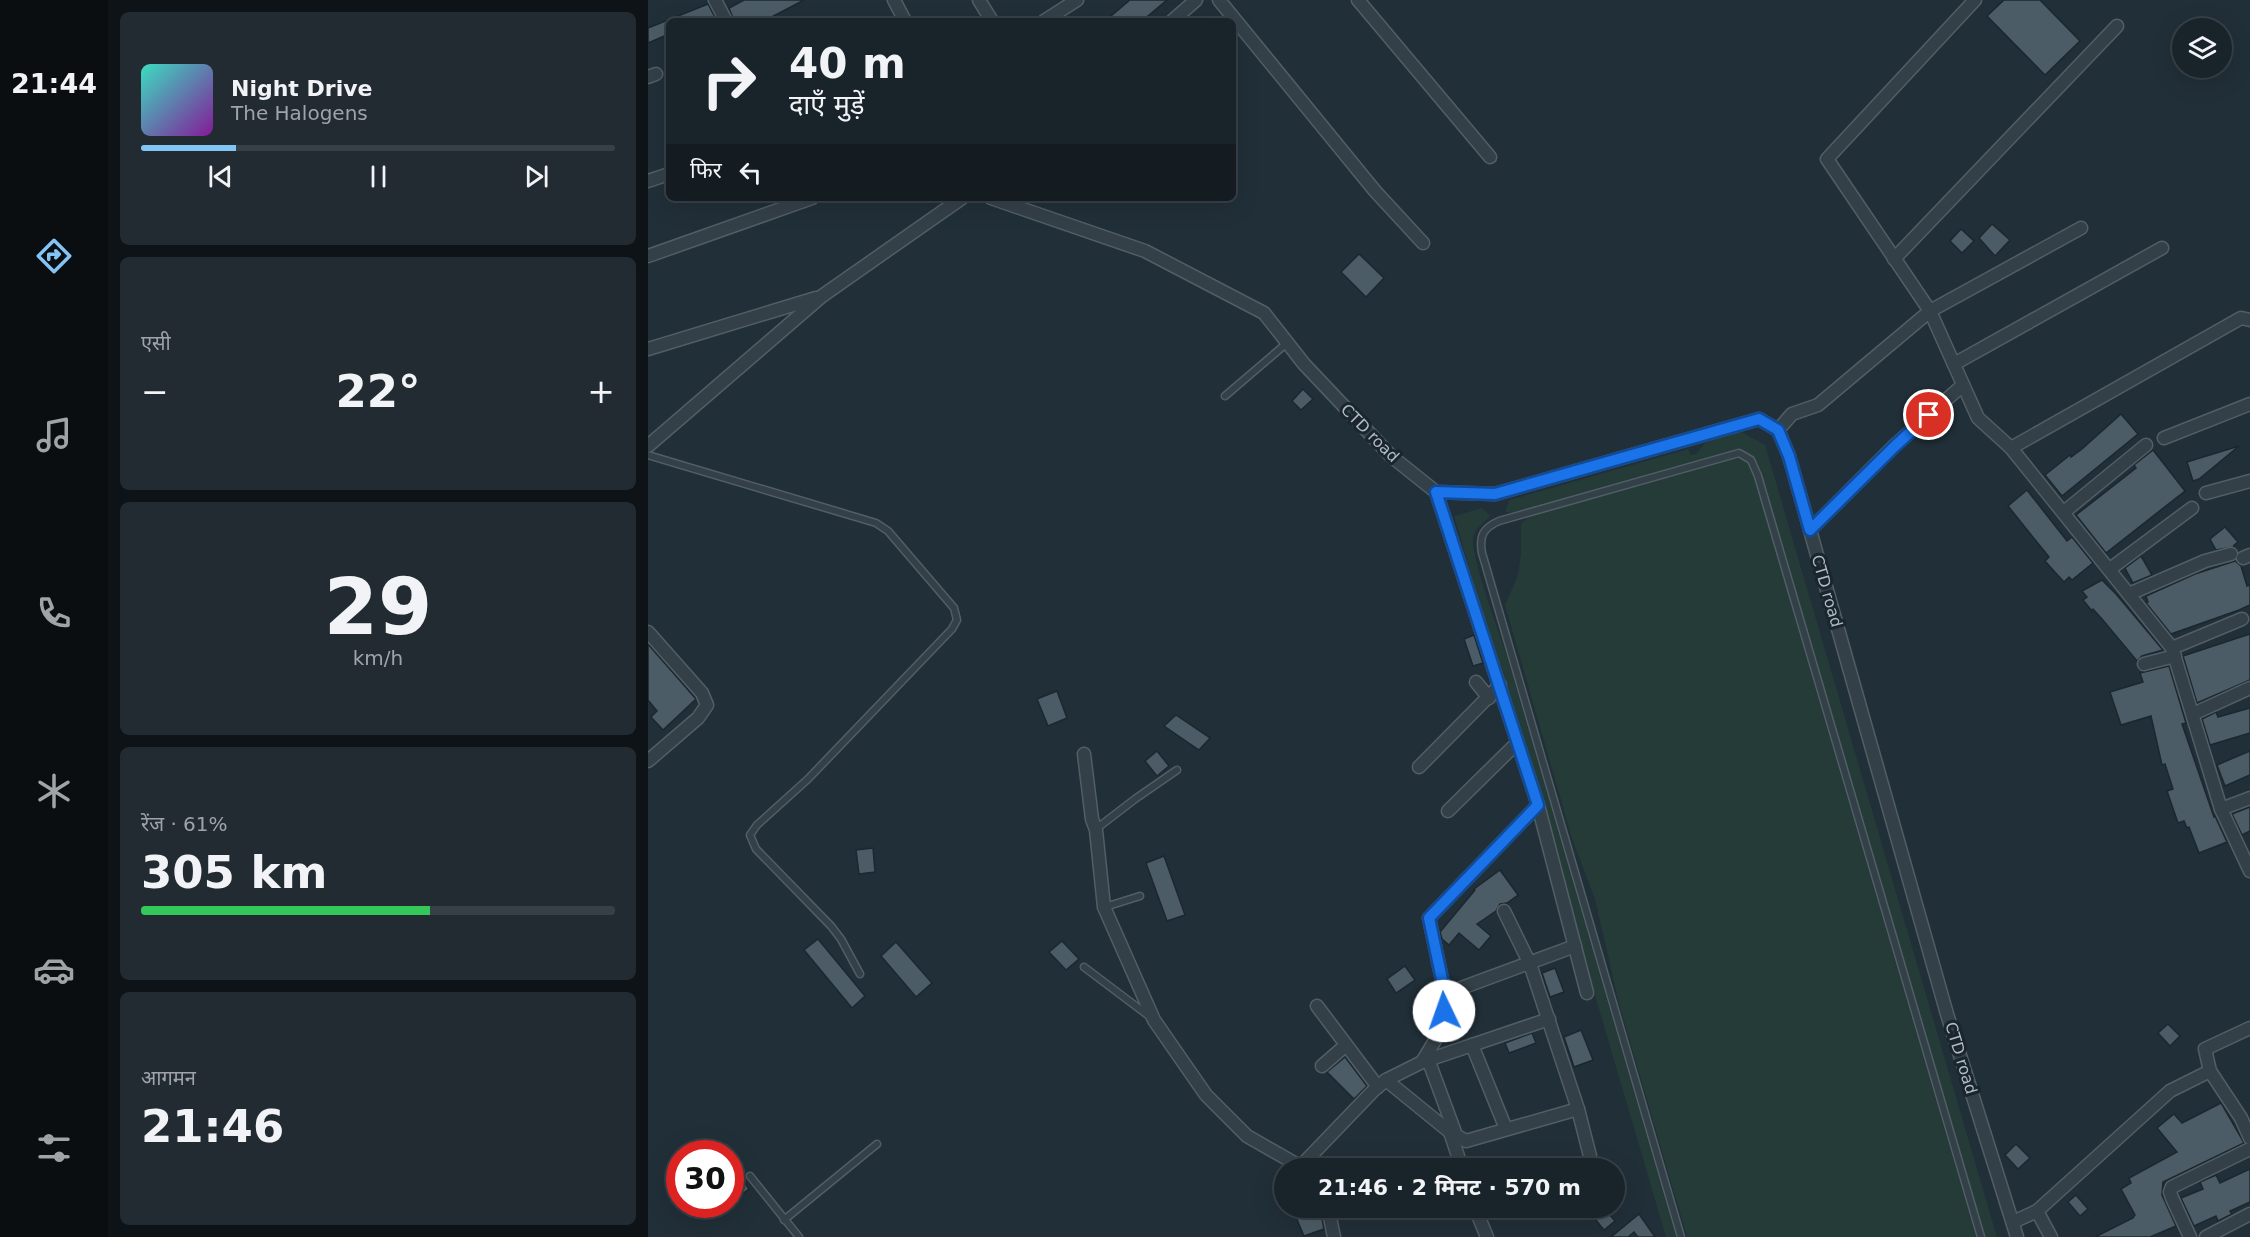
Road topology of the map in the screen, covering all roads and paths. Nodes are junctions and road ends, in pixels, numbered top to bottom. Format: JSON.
{"nodes":[{"id":1,"x":714,"y":0,"type":"edge"},
{"id":2,"x":894,"y":0,"type":"edge"},
{"id":3,"x":980,"y":0,"type":"edge"},
{"id":4,"x":1077,"y":0,"type":"edge"},
{"id":5,"x":1196,"y":0,"type":"edge"},
{"id":6,"x":1219,"y":0,"type":"edge"},
{"id":7,"x":1358,"y":0,"type":"edge"},
{"id":8,"x":1975,"y":0,"type":"edge"},
{"id":9,"x":724,"y":18,"type":"edge"},
{"id":10,"x":903,"y":18,"type":"edge"},
{"id":11,"x":990,"y":18,"type":"edge"},
{"id":12,"x":1049,"y":18,"type":"edge"},
{"id":13,"x":1175,"y":18,"type":"edge"},
{"id":14,"x":1234,"y":18,"type":"edge"},
{"id":15,"x":1236,"y":21,"type":"edge"},
{"id":16,"x":2117,"y":26,"type":"dead end"},
{"id":17,"x":1490,"y":157,"type":"dead end"},
{"id":18,"x":666,"y":175,"type":"edge"},
{"id":19,"x":648,"y":181,"type":"edge"},
{"id":20,"x":804,"y":201,"type":"edge"},
{"id":21,"x":958,"y":201,"type":"edge"},
{"id":22,"x":1000,"y":201,"type":"edge"},
{"id":23,"x":2081,"y":228,"type":"dead end"},
{"id":24,"x":1423,"y":243,"type":"dead end"},
{"id":25,"x":2162,"y":248,"type":"dead end"},
{"id":26,"x":648,"y":256,"type":"edge"},
{"id":27,"x":1894,"y":259,"type":"junction"},
{"id":28,"x":822,"y":297,"type":"junction"},
{"id":29,"x":1930,"y":311,"type":"junction"},
{"id":30,"x":2250,"y":320,"type":"edge"},
{"id":31,"x":1287,"y":343,"type":"junction"},
{"id":32,"x":648,"y":349,"type":"edge"},
{"id":33,"x":1954,"y":364,"type":"junction"},
{"id":34,"x":1963,"y":385,"type":"junction"},
{"id":35,"x":1225,"y":396,"type":"dead end"},
{"id":36,"x":2250,"y":404,"type":"edge"},
{"id":37,"x":1778,"y":430,"type":"junction"},
{"id":38,"x":2164,"y":438,"type":"dead end"},
{"id":39,"x":2146,"y":445,"type":"dead end"},
{"id":40,"x":648,"y":446,"type":"edge"},
{"id":41,"x":2011,"y":448,"type":"junction"},
{"id":42,"x":648,"y":455,"type":"edge"},
{"id":43,"x":2250,"y":481,"type":"edge"},
{"id":44,"x":1436,"y":492,"type":"junction"},
{"id":45,"x":2206,"y":493,"type":"dead end"},
{"id":46,"x":2192,"y":508,"type":"dead end"},
{"id":47,"x":2064,"y":512,"type":"junction"},
{"id":48,"x":1810,"y":530,"type":"junction"},
{"id":49,"x":2241,"y":556,"type":"edge"},
{"id":50,"x":2110,"y":569,"type":"junction"},
{"id":51,"x":2130,"y":594,"type":"junction"},
{"id":52,"x":2241,"y":619,"type":"dead end"},
{"id":53,"x":648,"y":632,"type":"edge"},
{"id":54,"x":2174,"y":652,"type":"junction"},
{"id":55,"x":2144,"y":664,"type":"dead end"},
{"id":56,"x":1476,"y":682,"type":"dead end"},
{"id":57,"x":1500,"y":685,"type":"junction"},
{"id":58,"x":2250,"y":688,"type":"edge"},
{"id":59,"x":1489,"y":698,"type":"junction"},
{"id":60,"x":2193,"y":714,"type":"junction"},
{"id":61,"x":1517,"y":743,"type":"junction"},
{"id":62,"x":1084,"y":754,"type":"dead end"},
{"id":63,"x":648,"y":761,"type":"edge"},
{"id":64,"x":1419,"y":767,"type":"dead end"},
{"id":65,"x":1177,"y":770,"type":"dead end"},
{"id":66,"x":2250,"y":798,"type":"edge"},
{"id":67,"x":1538,"y":805,"type":"junction"},
{"id":68,"x":2221,"y":809,"type":"junction"},
{"id":69,"x":1448,"y":811,"type":"dead end"},
{"id":70,"x":1096,"y":830,"type":"junction"},
{"id":71,"x":2250,"y":871,"type":"edge"},
{"id":72,"x":1140,"y":896,"type":"dead end"},
{"id":73,"x":1104,"y":907,"type":"junction"},
{"id":74,"x":1504,"y":911,"type":"dead end"},
{"id":75,"x":1575,"y":946,"type":"junction"},
{"id":76,"x":1530,"y":964,"type":"junction"},
{"id":77,"x":1084,"y":967,"type":"dead end"},
{"id":78,"x":860,"y":974,"type":"dead end"},
{"id":79,"x":1587,"y":993,"type":"dead end"},
{"id":80,"x":1445,"y":994,"type":"junction"},
{"id":81,"x":1317,"y":1006,"type":"dead end"},
{"id":82,"x":1549,"y":1019,"type":"junction"},
{"id":83,"x":1154,"y":1020,"type":"junction"},
{"id":84,"x":2250,"y":1028,"type":"edge"},
{"id":85,"x":1346,"y":1045,"type":"junction"},
{"id":86,"x":1472,"y":1045,"type":"junction"},
{"id":87,"x":1425,"y":1060,"type":"junction"},
{"id":88,"x":1322,"y":1066,"type":"dead end"},
{"id":89,"x":2210,"y":1071,"type":"junction"},
{"id":90,"x":1382,"y":1083,"type":"junction"},
{"id":91,"x":1578,"y":1109,"type":"junction"},
{"id":92,"x":2246,"y":1116,"type":"edge"},
{"id":93,"x":1506,"y":1129,"type":"junction"},
{"id":94,"x":1453,"y":1133,"type":"junction"},
{"id":95,"x":2250,"y":1138,"type":"edge"},
{"id":96,"x":877,"y":1144,"type":"dead end"},
{"id":97,"x":2250,"y":1149,"type":"edge"},
{"id":98,"x":1590,"y":1156,"type":"dead end"},
{"id":99,"x":1284,"y":1158,"type":"edge"},
{"id":100,"x":1311,"y":1158,"type":"edge"},
{"id":101,"x":1459,"y":1158,"type":"edge"},
{"id":102,"x":750,"y":1176,"type":"dead end"},
{"id":103,"x":2037,"y":1210,"type":"junction"},
{"id":104,"x":2250,"y":1214,"type":"edge"},
{"id":105,"x":1330,"y":1218,"type":"edge"},
{"id":106,"x":1479,"y":1218,"type":"edge"},
{"id":107,"x":784,"y":1220,"type":"junction"},
{"id":108,"x":2013,"y":1222,"type":"junction"},
{"id":109,"x":799,"y":1237,"type":"edge"},
{"id":110,"x":1334,"y":1237,"type":"edge"},
{"id":111,"x":1487,"y":1237,"type":"edge"},
{"id":112,"x":1681,"y":1237,"type":"edge"},
{"id":113,"x":1981,"y":1237,"type":"edge"},
{"id":114,"x":2017,"y":1237,"type":"edge"},
{"id":115,"x":2051,"y":1237,"type":"edge"},
{"id":116,"x":2190,"y":1237,"type":"edge"},
{"id":117,"x":2206,"y":1237,"type":"edge"}],
"edges":[{"from":1,"to":9,"type":"street"},
{"from":2,"to":10,"type":"street"},
{"from":3,"to":11,"type":"street"},
{"from":4,"to":12,"type":"street"},
{"from":5,"to":13,"type":"street"},
{"from":6,"to":14,"type":"street"},
{"from":7,"to":17,"type":"street"},
{"from":8,"to":27,"type":"street"},
{"from":15,"to":24,"type":"street"},
{"from":16,"to":27,"type":"street"},
{"from":18,"to":19,"type":"street"},
{"from":20,"to":26,"type":"street"},
{"from":21,"to":28,"type":"street"},
{"from":22,"to":31,"type":"street","name":"CTD road"},
{"from":23,"to":29,"type":"street"},
{"from":25,"to":33,"type":"street"},
{"from":27,"to":29,"type":"street"},
{"from":28,"to":32,"type":"street"},
{"from":28,"to":40,"type":"street"},
{"from":29,"to":33,"type":"street"},
{"from":29,"to":37,"type":"street"},
{"from":30,"to":41,"type":"street"},
{"from":31,"to":35,"type":"lane"},
{"from":31,"to":44,"type":"street","name":"CTD road"},
{"from":33,"to":34,"type":"street"},
{"from":34,"to":41,"type":"street"},
{"from":34,"to":48,"type":"street"},
{"from":36,"to":38,"type":"street"},
{"from":37,"to":44,"type":"street"},
{"from":37,"to":48,"type":"street","name":"CTD road"},
{"from":39,"to":47,"type":"street"},
{"from":41,"to":47,"type":"street"},
{"from":42,"to":78,"type":"lane"},
{"from":43,"to":45,"type":"street"},
{"from":44,"to":57,"type":"street"},
{"from":46,"to":50,"type":"street"},
{"from":47,"to":50,"type":"street"},
{"from":48,"to":108,"type":"street","name":"CTD road"},
{"from":49,"to":51,"type":"street"},
{"from":50,"to":51,"type":"street"},
{"from":51,"to":54,"type":"street"},
{"from":52,"to":54,"type":"street"},
{"from":53,"to":63,"type":"street"},
{"from":54,"to":55,"type":"street"},
{"from":54,"to":60,"type":"street"},
{"from":56,"to":59,"type":"street"},
{"from":57,"to":59,"type":"street"},
{"from":57,"to":61,"type":"street"},
{"from":58,"to":60,"type":"street"},
{"from":59,"to":64,"type":"street"},
{"from":60,"to":68,"type":"street"},
{"from":61,"to":67,"type":"street"},
{"from":61,"to":69,"type":"street"},
{"from":62,"to":70,"type":"street"},
{"from":65,"to":70,"type":"lane"},
{"from":66,"to":68,"type":"street"},
{"from":67,"to":75,"type":"street"},
{"from":67,"to":80,"type":"street"},
{"from":68,"to":71,"type":"street"},
{"from":70,"to":73,"type":"street"},
{"from":72,"to":73,"type":"lane"},
{"from":73,"to":83,"type":"street"},
{"from":74,"to":76,"type":"street"},
{"from":75,"to":76,"type":"street"},
{"from":75,"to":79,"type":"street"},
{"from":76,"to":80,"type":"street"},
{"from":76,"to":82,"type":"street"},
{"from":77,"to":83,"type":"lane"},
{"from":80,"to":87,"type":"street"},
{"from":81,"to":85,"type":"street"},
{"from":82,"to":86,"type":"street"},
{"from":82,"to":91,"type":"street"},
{"from":83,"to":99,"type":"street"},
{"from":84,"to":89,"type":"street"},
{"from":85,"to":88,"type":"street"},
{"from":85,"to":90,"type":"street"},
{"from":86,"to":87,"type":"street"},
{"from":86,"to":93,"type":"street"},
{"from":87,"to":90,"type":"street"},
{"from":87,"to":94,"type":"street"},
{"from":89,"to":92,"type":"street"},
{"from":89,"to":103,"type":"street"},
{"from":90,"to":94,"type":"street"},
{"from":90,"to":100,"type":"street"},
{"from":91,"to":93,"type":"street"},
{"from":91,"to":98,"type":"street"},
{"from":92,"to":95,"type":"street"},
{"from":93,"to":94,"type":"street"},
{"from":94,"to":101,"type":"street"},
{"from":96,"to":107,"type":"lane"},
{"from":97,"to":116,"type":"street"},
{"from":102,"to":107,"type":"lane"},
{"from":103,"to":108,"type":"street"},
{"from":103,"to":115,"type":"street"},
{"from":104,"to":117,"type":"street"},
{"from":105,"to":110,"type":"street"},
{"from":106,"to":111,"type":"street"},
{"from":107,"to":109,"type":"lane"},
{"from":108,"to":114,"type":"street","name":"CTD road"},
{"from":112,"to":113,"type":"lane"}]}
